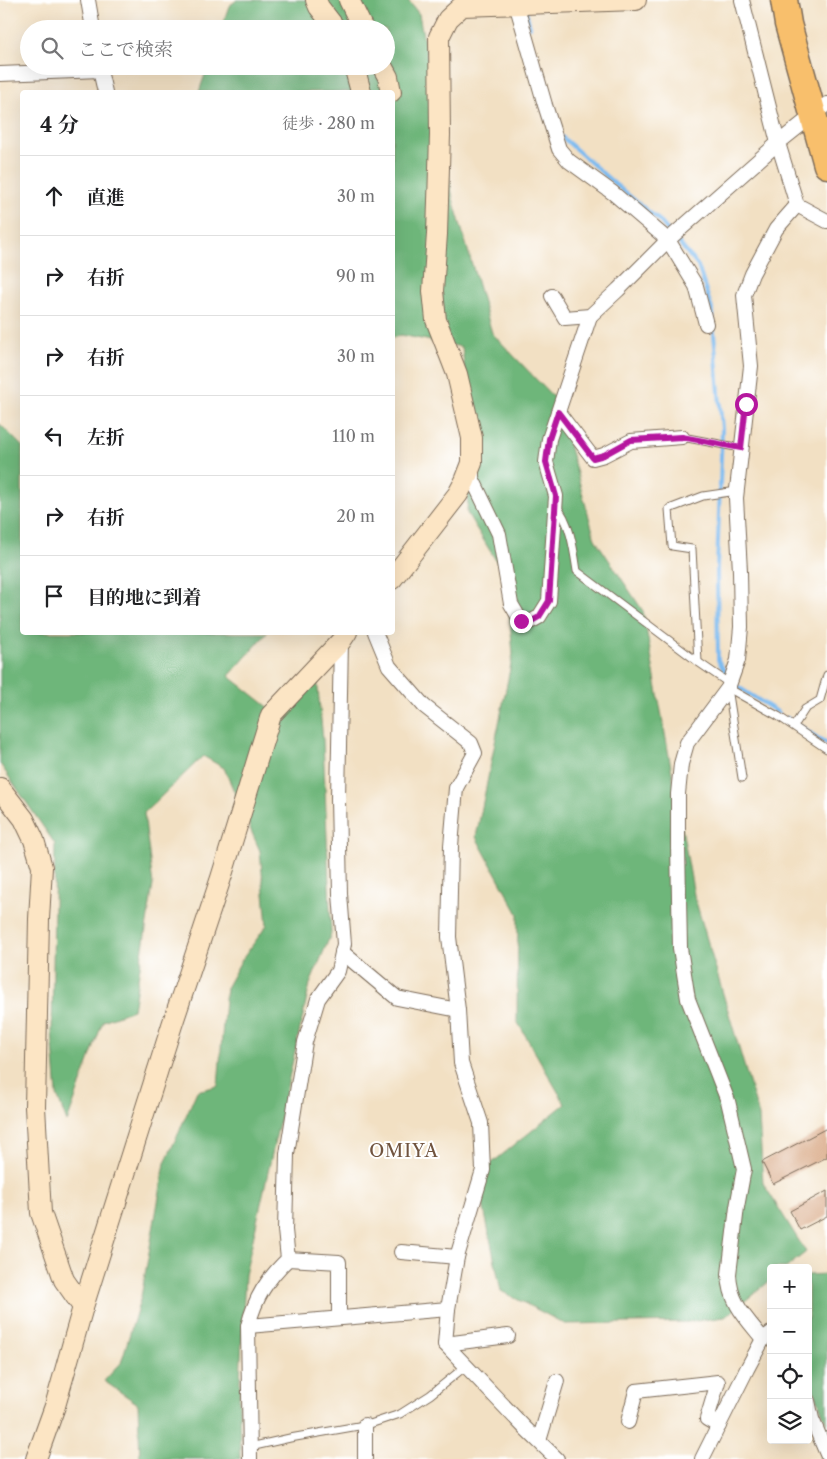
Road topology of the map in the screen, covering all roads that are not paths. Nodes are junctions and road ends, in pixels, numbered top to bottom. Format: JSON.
{"nodes":[{"id":1,"x":88,"y":0,"type":"edge"},
{"id":2,"x":316,"y":0,"type":"edge"},
{"id":3,"x":350,"y":0,"type":"edge"},
{"id":4,"x":636,"y":0,"type":"edge"},
{"id":5,"x":742,"y":0,"type":"edge"},
{"id":6,"x":784,"y":0,"type":"edge"},
{"id":7,"x":516,"y":2,"type":"edge"},
{"id":8,"x":91,"y":20,"type":"edge"},
{"id":9,"x":329,"y":20,"type":"edge"},
{"id":10,"x":359,"y":20,"type":"edge"},
{"id":11,"x":20,"y":73,"type":"edge"},
{"id":12,"x":0,"y":74,"type":"edge"},
{"id":13,"x":101,"y":75,"type":"edge"},
{"id":14,"x":356,"y":75,"type":"edge"},
{"id":15,"x":387,"y":75,"type":"edge"},
{"id":16,"x":104,"y":90,"type":"edge"},
{"id":17,"x":360,"y":90,"type":"edge"},
{"id":18,"x":391,"y":90,"type":"edge"},
{"id":19,"x":820,"y":110,"type":"edge"},
{"id":20,"x":778,"y":144,"type":"junction"},
{"id":21,"x":827,"y":165,"type":"edge"},
{"id":22,"x":797,"y":205,"type":"junction"},
{"id":23,"x":827,"y":220,"type":"edge"},
{"id":24,"x":668,"y":240,"type":"junction"},
{"id":25,"x":552,"y":296,"type":"dead end"},
{"id":26,"x":590,"y":316,"type":"junction"},
{"id":27,"x":706,"y":324,"type":"dead end"},
{"id":28,"x":558,"y":412,"type":"junction"},
{"id":29,"x":682,"y":437,"type":"joint"},
{"id":30,"x":741,"y":448,"type":"junction"},
{"id":31,"x":472,"y":463,"type":"junction"},
{"id":32,"x":737,"y":491,"type":"junction"},
{"id":33,"x":556,"y":505,"type":"junction"},
{"id":34,"x":395,"y":575,"type":"edge"},
{"id":35,"x":375,"y":635,"type":"edge"},
{"id":36,"x":344,"y":637,"type":"edge"},
{"id":37,"x":698,"y":662,"type":"junction"},
{"id":38,"x":827,"y":675,"type":"edge"},
{"id":39,"x":729,"y":686,"type":"junction"},
{"id":40,"x":794,"y":726,"type":"junction"},
{"id":41,"x":827,"y":749,"type":"edge"},
{"id":42,"x":742,"y":778,"type":"dead end"},
{"id":43,"x":0,"y":788,"type":"edge"},
{"id":44,"x":342,"y":952,"type":"junction"},
{"id":45,"x":458,"y":1010,"type":"junction"},
{"id":46,"x":401,"y":1252,"type":"dead end"},
{"id":47,"x":457,"y":1257,"type":"junction"},
{"id":48,"x":288,"y":1259,"type":"junction"},
{"id":49,"x":83,"y":1307,"type":"junction"},
{"id":50,"x":448,"y":1309,"type":"junction"},
{"id":51,"x":339,"y":1318,"type":"junction"},
{"id":52,"x":248,"y":1326,"type":"junction"},
{"id":53,"x":508,"y":1336,"type":"dead end"},
{"id":54,"x":767,"y":1336,"type":"edge"},
{"id":55,"x":445,"y":1344,"type":"junction"},
{"id":56,"x":466,"y":1366,"type":"junction"},
{"id":57,"x":557,"y":1381,"type":"dead end"},
{"id":58,"x":812,"y":1419,"type":"edge"},
{"id":59,"x":628,"y":1422,"type":"dead end"},
{"id":60,"x":365,"y":1425,"type":"junction"},
{"id":61,"x":719,"y":1426,"type":"junction"},
{"id":62,"x":539,"y":1442,"type":"junction"},
{"id":63,"x":250,"y":1453,"type":"edge"},
{"id":64,"x":827,"y":1454,"type":"edge"},
{"id":65,"x":36,"y":1459,"type":"edge"},
{"id":66,"x":364,"y":1459,"type":"edge"},
{"id":67,"x":558,"y":1459,"type":"edge"},
{"id":68,"x":702,"y":1459,"type":"edge"}],
"edges":[{"from":1,"to":8,"type":"street"},
{"from":2,"to":9,"type":"street"},
{"from":3,"to":10,"type":"street"},
{"from":4,"to":7,"type":"street"},
{"from":5,"to":20,"type":"street"},
{"from":6,"to":19,"type":"highway"},
{"from":7,"to":24,"type":"street"},
{"from":7,"to":31,"type":"street"},
{"from":11,"to":12,"type":"street"},
{"from":13,"to":16,"type":"street"},
{"from":14,"to":17,"type":"street"},
{"from":15,"to":18,"type":"street"},
{"from":19,"to":20,"type":"street"},
{"from":19,"to":21,"type":"highway"},
{"from":20,"to":22,"type":"street"},
{"from":20,"to":24,"type":"street"},
{"from":22,"to":23,"type":"street"},
{"from":22,"to":30,"type":"street"},
{"from":24,"to":26,"type":"street"},
{"from":24,"to":27,"type":"street"},
{"from":25,"to":26,"type":"street"},
{"from":26,"to":28,"type":"street"},
{"from":28,"to":29,"type":"street"},
{"from":28,"to":33,"type":"street"},
{"from":29,"to":30,"type":"lane"},
{"from":30,"to":32,"type":"street"},
{"from":31,"to":33,"type":"street"},
{"from":31,"to":34,"type":"street"},
{"from":32,"to":37,"type":"lane"},
{"from":32,"to":39,"type":"street"},
{"from":33,"to":37,"type":"lane"},
{"from":35,"to":45,"type":"street"},
{"from":36,"to":44,"type":"street"},
{"from":36,"to":49,"type":"street"},
{"from":37,"to":39,"type":"lane"},
{"from":38,"to":40,"type":"lane"},
{"from":39,"to":40,"type":"lane"},
{"from":39,"to":42,"type":"lane"},
{"from":39,"to":54,"type":"street"},
{"from":40,"to":41,"type":"lane"},
{"from":43,"to":49,"type":"street"},
{"from":44,"to":45,"type":"street"},
{"from":44,"to":48,"type":"street"},
{"from":45,"to":47,"type":"street"},
{"from":46,"to":47,"type":"street"},
{"from":47,"to":50,"type":"street"},
{"from":48,"to":51,"type":"street"},
{"from":48,"to":52,"type":"street"},
{"from":49,"to":65,"type":"street"},
{"from":50,"to":51,"type":"street"},
{"from":50,"to":55,"type":"street"},
{"from":51,"to":52,"type":"street"},
{"from":52,"to":63,"type":"street"},
{"from":53,"to":55,"type":"street"},
{"from":54,"to":61,"type":"street"},
{"from":55,"to":56,"type":"street"},
{"from":56,"to":60,"type":"lane"},
{"from":56,"to":62,"type":"street"},
{"from":57,"to":62,"type":"street"},
{"from":58,"to":64,"type":"street"},
{"from":59,"to":61,"type":"street"},
{"from":60,"to":63,"type":"lane"},
{"from":60,"to":66,"type":"street"},
{"from":61,"to":68,"type":"street"},
{"from":62,"to":67,"type":"street"}]}
